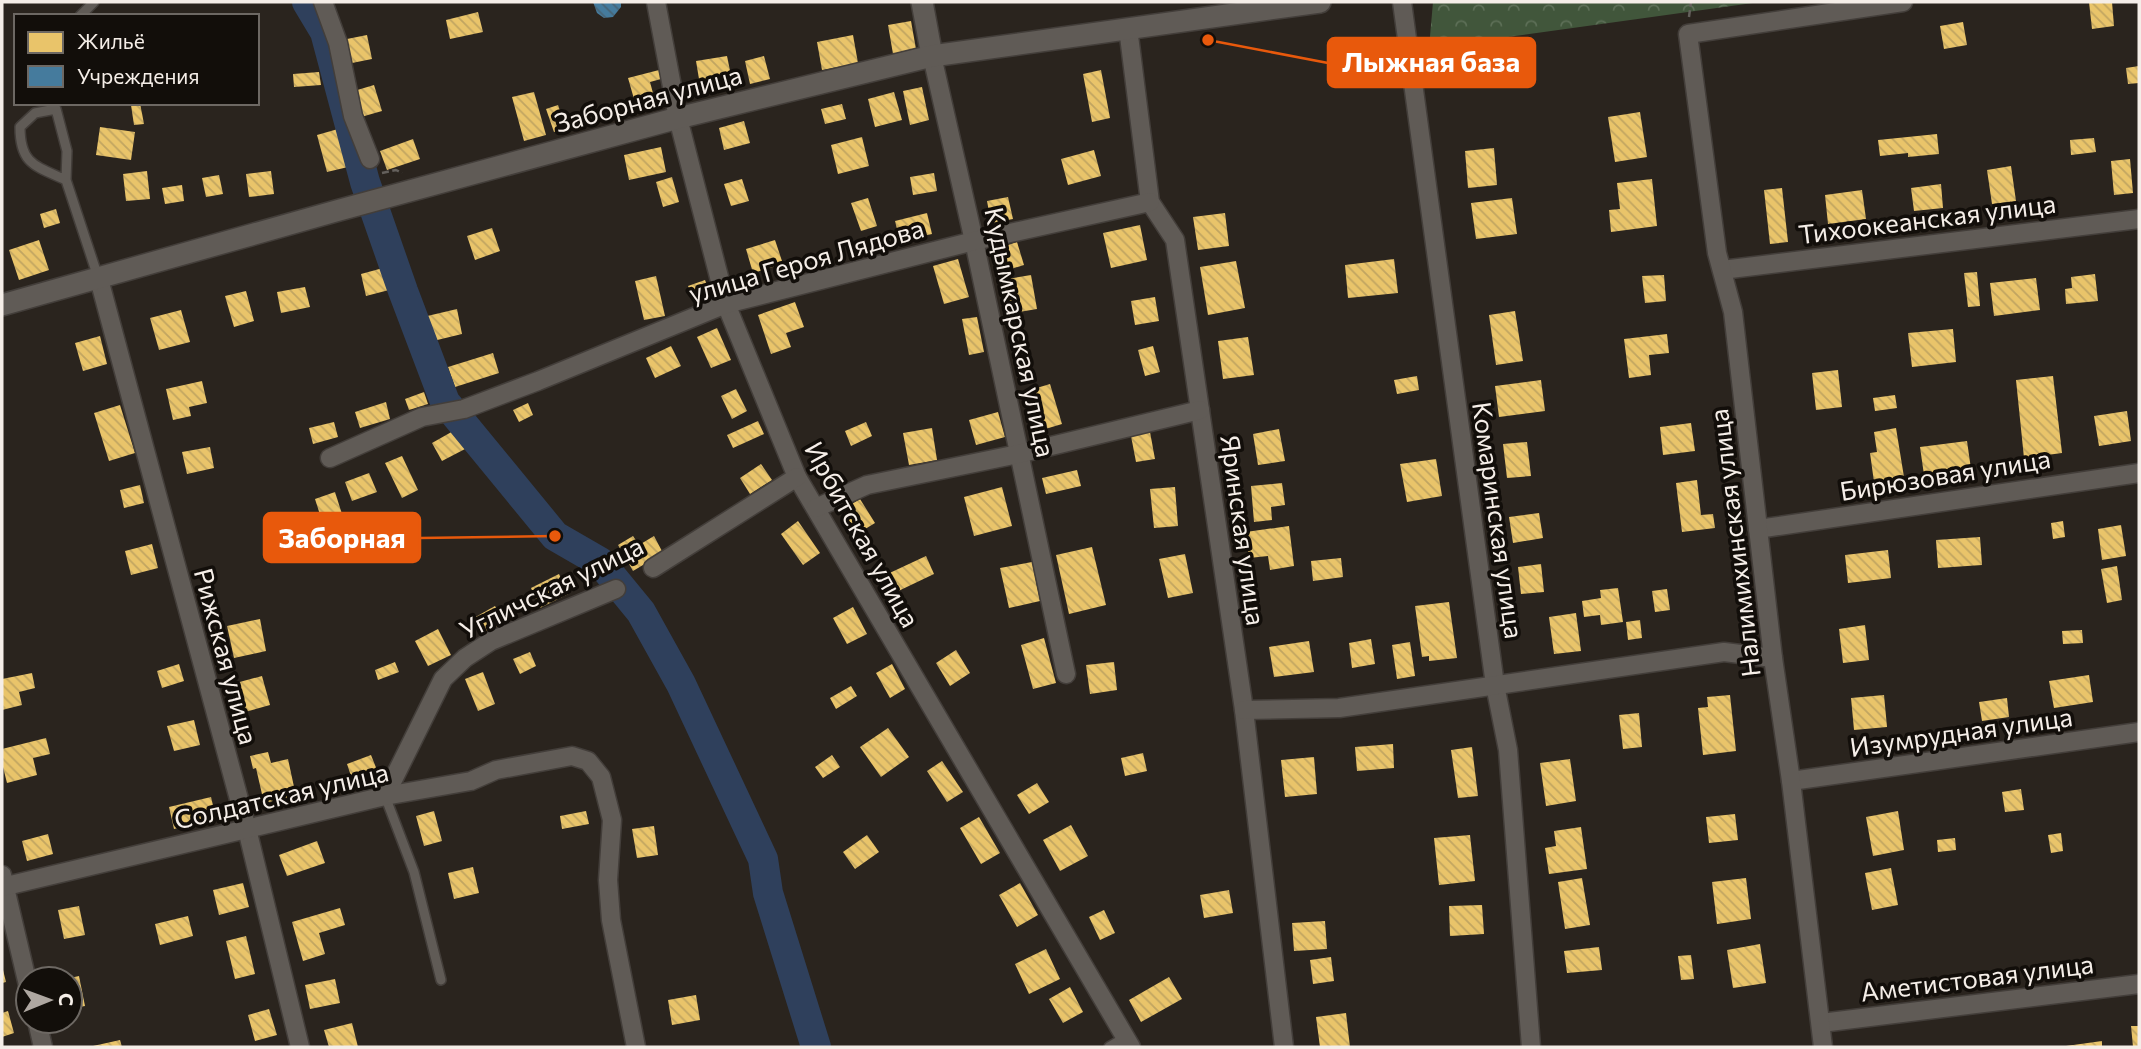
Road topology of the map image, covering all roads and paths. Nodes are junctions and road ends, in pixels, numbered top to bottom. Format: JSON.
{"nodes":[{"id":1,"x":94,"y":2,"type":"edge"},
{"id":2,"x":323,"y":2,"type":"edge"},
{"id":3,"x":656,"y":2,"type":"edge"},
{"id":4,"x":922,"y":2,"type":"edge"},
{"id":5,"x":1320,"y":2,"type":"edge"},
{"id":6,"x":1402,"y":2,"type":"edge"},
{"id":7,"x":1902,"y":2,"type":"edge"},
{"id":8,"x":81,"y":14,"type":"edge"},
{"id":9,"x":1128,"y":28,"type":"junction"},
{"id":10,"x":932,"y":56,"type":"junction"},
{"id":11,"x":56,"y":106,"type":"edge"},
{"id":12,"x":678,"y":118,"type":"junction"},
{"id":13,"x":370,"y":159,"type":"dead end"},
{"id":14,"x":66,"y":180,"type":"junction"},
{"id":15,"x":1150,"y":202,"type":"junction"},
{"id":16,"x":2139,"y":219,"type":"edge"},
{"id":17,"x":974,"y":240,"type":"junction"},
{"id":18,"x":1722,"y":270,"type":"junction"},
{"id":19,"x":99,"y":279,"type":"junction"},
{"id":20,"x":726,"y":304,"type":"junction"},
{"id":21,"x":2,"y":305,"type":"edge"},
{"id":22,"x":1200,"y":410,"type":"junction"},
{"id":23,"x":1018,"y":454,"type":"junction"},
{"id":24,"x":330,"y":458,"type":"dead end"},
{"id":25,"x":2139,"y":473,"type":"edge"},
{"id":26,"x":797,"y":477,"type":"junction"},
{"id":27,"x":816,"y":508,"type":"junction"},
{"id":28,"x":1758,"y":529,"type":"junction"},
{"id":29,"x":653,"y":568,"type":"dead end"},
{"id":30,"x":616,"y":589,"type":"dead end"},
{"id":31,"x":1773,"y":658,"type":"junction"},
{"id":32,"x":1066,"y":674,"type":"dead end"},
{"id":33,"x":1494,"y":685,"type":"junction"},
{"id":34,"x":1244,"y":710,"type":"junction"},
{"id":35,"x":2139,"y":732,"type":"edge"},
{"id":36,"x":1791,"y":781,"type":"junction"},
{"id":37,"x":385,"y":796,"type":"junction"},
{"id":38,"x":247,"y":829,"type":"junction"},
{"id":39,"x":3,"y":883,"type":"edge"},
{"id":40,"x":23,"y":965,"type":"edge"},
{"id":41,"x":441,"y":980,"type":"dead end"},
{"id":42,"x":2139,"y":984,"type":"edge"},
{"id":43,"x":1821,"y":1023,"type":"junction"},
{"id":44,"x":1129,"y":1042,"type":"edge"},
{"id":45,"x":300,"y":1047,"type":"edge"},
{"id":46,"x":636,"y":1047,"type":"edge"},
{"id":47,"x":1109,"y":1047,"type":"edge"},
{"id":48,"x":1284,"y":1047,"type":"edge"},
{"id":49,"x":1531,"y":1047,"type":"edge"},
{"id":50,"x":1823,"y":1047,"type":"edge"}],
"edges":[{"from":1,"to":8,"type":"lane"},
{"from":2,"to":13,"type":"street"},
{"from":3,"to":12,"type":"street","name":"Ирбитская улица"},
{"from":4,"to":10,"type":"street","name":"Кудымкарская улица"},
{"from":5,"to":9,"type":"street","name":"Заборная улица"},
{"from":6,"to":33,"type":"street","name":"Комаринская улица"},
{"from":7,"to":18,"type":"street","name":"Налимихинская улица"},
{"from":9,"to":10,"type":"street","name":"Заборная улица"},
{"from":9,"to":15,"type":"street","name":"Яринская улица"},
{"from":10,"to":12,"type":"street","name":"Заборная улица"},
{"from":10,"to":17,"type":"street","name":"Кудымкарская улица"},
{"from":11,"to":14,"type":"lane"},
{"from":11,"to":14,"type":"lane"},
{"from":12,"to":19,"type":"street","name":"Заборная улица"},
{"from":12,"to":20,"type":"street","name":"Ирбитская улица"},
{"from":14,"to":19,"type":"lane"},
{"from":15,"to":17,"type":"street","name":"улица Героя Лядова"},
{"from":15,"to":22,"type":"street","name":"Яринская улица"},
{"from":16,"to":18,"type":"street","name":"Тихоокеанская улица"},
{"from":17,"to":20,"type":"street","name":"улица Героя Лядова"},
{"from":17,"to":23,"type":"street","name":"Кудымкарская улица"},
{"from":18,"to":28,"type":"street","name":"Налимихинская улица"},
{"from":19,"to":21,"type":"street","name":"Заборная улица"},
{"from":19,"to":38,"type":"street","name":"Рижская улица"},
{"from":20,"to":24,"type":"street","name":"улица Героя Лядова"},
{"from":20,"to":26,"type":"street","name":"Ирбитская улица"},
{"from":22,"to":23,"type":"street"},
{"from":22,"to":34,"type":"street","name":"Яринская улица"},
{"from":23,"to":27,"type":"street"},
{"from":23,"to":32,"type":"street","name":"Кудымкарская улица"},
{"from":25,"to":28,"type":"street","name":"Бирюзовая улица"},
{"from":26,"to":27,"type":"street","name":"Ирбитская улица"},
{"from":26,"to":29,"type":"street","name":"Угличская улица"},
{"from":27,"to":44,"type":"street","name":"Ирбитская улица"},
{"from":28,"to":31,"type":"street","name":"Налимихинская улица"},
{"from":30,"to":37,"type":"street","name":"Угличская улица"},
{"from":31,"to":33,"type":"street"},
{"from":31,"to":36,"type":"street","name":"Налимихинская улица"},
{"from":33,"to":34,"type":"street"},
{"from":33,"to":49,"type":"street","name":"Комаринская улица"},
{"from":34,"to":48,"type":"street","name":"Яринская улица"},
{"from":35,"to":36,"type":"street","name":"Изумрудная улица"},
{"from":36,"to":43,"type":"street","name":"Налимихинская улица"},
{"from":37,"to":38,"type":"street","name":"Солдатская улица"},
{"from":37,"to":41,"type":"lane"},
{"from":37,"to":46,"type":"street","name":"Солдатская улица"},
{"from":38,"to":39,"type":"street","name":"Солдатская улица"},
{"from":38,"to":45,"type":"street","name":"Рижская улица"},
{"from":39,"to":40,"type":"street"},
{"from":42,"to":43,"type":"street","name":"Аметистовая улица"},
{"from":43,"to":50,"type":"street","name":"Налимихинская улица"},
{"from":44,"to":47,"type":"lane"}]}
